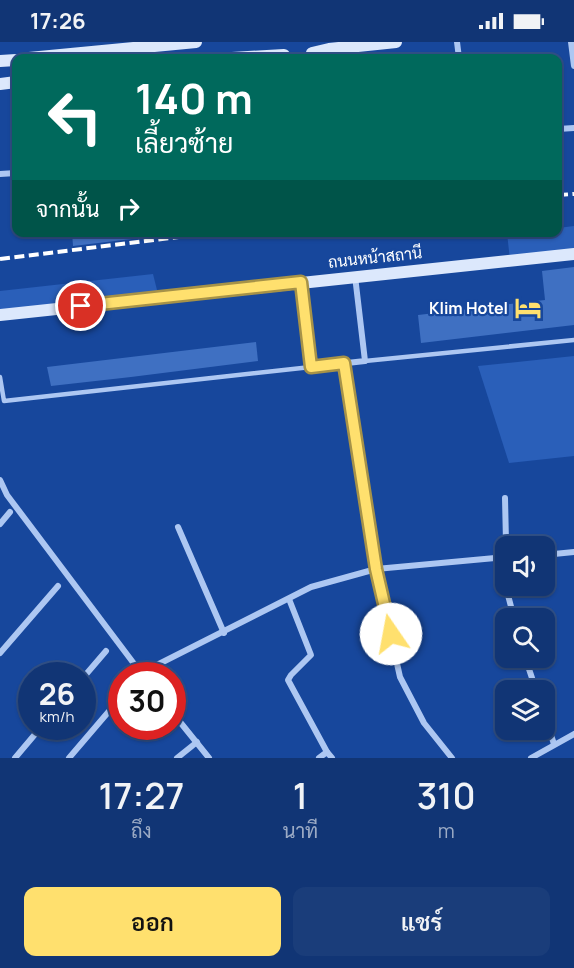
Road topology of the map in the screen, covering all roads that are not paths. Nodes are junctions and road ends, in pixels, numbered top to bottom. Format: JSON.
{"nodes":[{"id":1,"x":196,"y":42,"type":"edge"},
{"id":2,"x":396,"y":42,"type":"edge"},
{"id":3,"x":571,"y":42,"type":"edge"},
{"id":4,"x":138,"y":45,"type":"edge"},
{"id":5,"x":312,"y":53,"type":"edge"},
{"id":6,"x":63,"y":54,"type":"edge"},
{"id":7,"x":574,"y":66,"type":"edge"},
{"id":8,"x":574,"y":254,"type":"edge"},
{"id":9,"x":355,"y":276,"type":"junction"},
{"id":10,"x":301,"y":282,"type":"junction"},
{"id":11,"x":0,"y":315,"type":"edge"},
{"id":12,"x":574,"y":340,"type":"edge"},
{"id":13,"x":365,"y":361,"type":"junction"},
{"id":14,"x":344,"y":363,"type":"junction"},
{"id":15,"x":311,"y":367,"type":"junction"},
{"id":16,"x":0,"y":377,"type":"edge"},
{"id":17,"x":2,"y":401,"type":"edge"},
{"id":18,"x":0,"y":480,"type":"edge"},
{"id":19,"x":505,"y":498,"type":"dead end"},
{"id":20,"x":10,"y":512,"type":"dead end"},
{"id":21,"x":0,"y":524,"type":"edge"},
{"id":22,"x":178,"y":527,"type":"dead end"},
{"id":23,"x":506,"y":536,"type":"edge"},
{"id":24,"x":574,"y":552,"type":"edge"},
{"id":25,"x":555,"y":554,"type":"edge"},
{"id":26,"x":495,"y":558,"type":"edge"},
{"id":27,"x":376,"y":569,"type":"junction"},
{"id":28,"x":58,"y":586,"type":"dead end"},
{"id":29,"x":290,"y":599,"type":"junction"},
{"id":30,"x":224,"y":633,"type":"junction"},
{"id":31,"x":106,"y":651,"type":"dead end"},
{"id":32,"x":0,"y":654,"type":"edge"},
{"id":33,"x":96,"y":662,"type":"edge"},
{"id":34,"x":132,"y":662,"type":"edge"},
{"id":35,"x":165,"y":662,"type":"edge"},
{"id":36,"x":108,"y":712,"type":"edge"},
{"id":37,"x":186,"y":729,"type":"edge"},
{"id":38,"x":574,"y":734,"type":"edge"},
{"id":39,"x":30,"y":740,"type":"edge"},
{"id":40,"x":553,"y":740,"type":"edge"},
{"id":41,"x":197,"y":742,"type":"junction"},
{"id":42,"x":554,"y":744,"type":"junction"},
{"id":43,"x":329,"y":755,"type":"edge"},
{"id":44,"x":15,"y":758,"type":"edge"},
{"id":45,"x":69,"y":758,"type":"edge"},
{"id":46,"x":177,"y":758,"type":"edge"},
{"id":47,"x":209,"y":758,"type":"edge"},
{"id":48,"x":319,"y":758,"type":"edge"},
{"id":49,"x":452,"y":758,"type":"edge"},
{"id":50,"x":531,"y":758,"type":"edge"}],
"edges":[{"from":1,"to":4,"type":"street"},
{"from":2,"to":5,"type":"street"},
{"from":3,"to":7,"type":"street"},
{"from":4,"to":6,"type":"street"},
{"from":8,"to":9,"type":"street","name":"ถนนหน้าสถานี"},
{"from":9,"to":10,"type":"street","name":"ถนนหน้าสถานี"},
{"from":9,"to":13,"type":"street"},
{"from":10,"to":11,"type":"street","name":"ถนนหน้าสถานี"},
{"from":10,"to":15,"type":"street"},
{"from":12,"to":13,"type":"lane"},
{"from":13,"to":14,"type":"street"},
{"from":14,"to":15,"type":"street"},
{"from":14,"to":27,"type":"street"},
{"from":15,"to":17,"type":"lane"},
{"from":16,"to":17,"type":"lane"},
{"from":18,"to":34,"type":"street"},
{"from":19,"to":23,"type":"street"},
{"from":20,"to":21,"type":"street"},
{"from":22,"to":30,"type":"street"},
{"from":24,"to":25,"type":"street"},
{"from":26,"to":27,"type":"street"},
{"from":27,"to":29,"type":"street"},
{"from":27,"to":49,"type":"street"},
{"from":28,"to":32,"type":"street"},
{"from":29,"to":30,"type":"street"},
{"from":29,"to":43,"type":"street"},
{"from":30,"to":35,"type":"street"},
{"from":31,"to":33,"type":"street"},
{"from":36,"to":45,"type":"street"},
{"from":37,"to":41,"type":"street"},
{"from":38,"to":42,"type":"street"},
{"from":39,"to":44,"type":"street"},
{"from":40,"to":42,"type":"street"},
{"from":41,"to":46,"type":"street"},
{"from":41,"to":47,"type":"street"},
{"from":42,"to":50,"type":"street"},
{"from":43,"to":48,"type":"street"}]}
